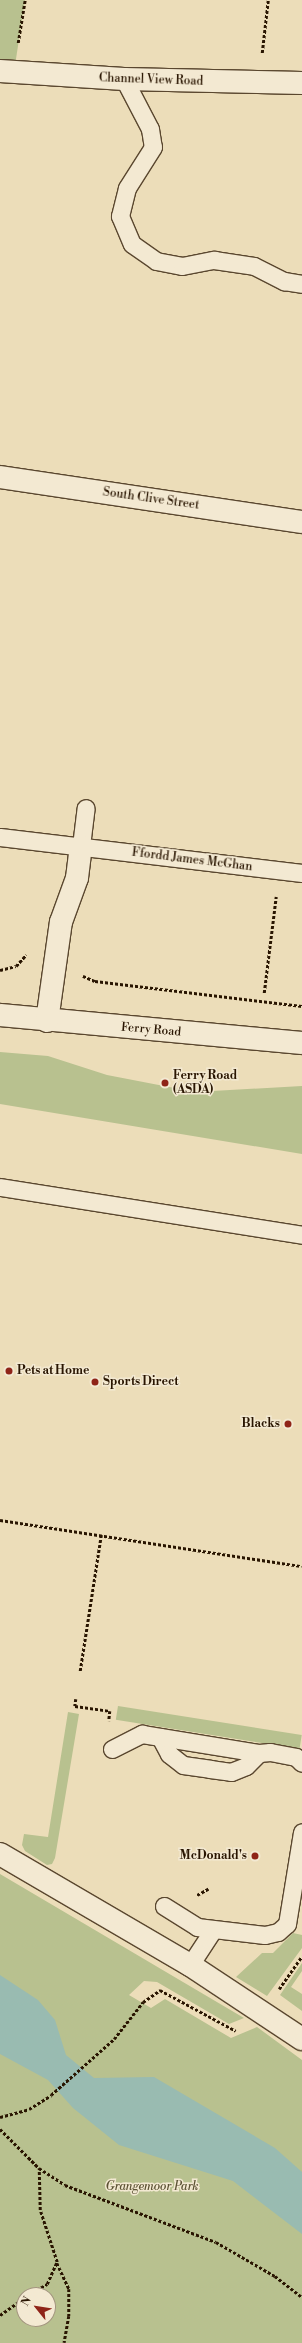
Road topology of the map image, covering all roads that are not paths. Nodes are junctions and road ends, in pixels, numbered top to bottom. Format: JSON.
{"nodes":[{"id":1,"x":7,"y":72,"type":"edge"},
{"id":2,"x":124,"y":79,"type":"junction"},
{"id":3,"x":302,"y":83,"type":"edge"},
{"id":4,"x":302,"y":284,"type":"edge"},
{"id":5,"x":0,"y":477,"type":"edge"},
{"id":6,"x":302,"y":522,"type":"edge"},
{"id":7,"x":86,"y":808,"type":"dead end"},
{"id":8,"x":0,"y":837,"type":"edge"},
{"id":9,"x":81,"y":846,"type":"junction"},
{"id":10,"x":302,"y":873,"type":"edge"},
{"id":11,"x":0,"y":1015,"type":"edge"},
{"id":12,"x":47,"y":1021,"type":"junction"},
{"id":13,"x":302,"y":1043,"type":"edge"},
{"id":14,"x":0,"y":1187,"type":"edge"},
{"id":15,"x":302,"y":1235,"type":"edge"},
{"id":16,"x":160,"y":1737,"type":"junction"},
{"id":17,"x":112,"y":1749,"type":"dead end"},
{"id":18,"x":259,"y":1753,"type":"junction"},
{"id":19,"x":302,"y":1763,"type":"edge"},
{"id":20,"x":302,"y":1832,"type":"edge"},
{"id":21,"x":0,"y":1854,"type":"edge"},
{"id":22,"x":164,"y":1906,"type":"dead end"},
{"id":23,"x":213,"y":1930,"type":"junction"},
{"id":24,"x":190,"y":1965,"type":"junction"},
{"id":25,"x":302,"y":2039,"type":"edge"}],
"edges":[{"from":1,"to":2,"type":"street","name":"Channel View Road"},
{"from":2,"to":3,"type":"street","name":"Channel View Road"},
{"from":2,"to":4,"type":"lane"},
{"from":5,"to":6,"type":"street","name":"South Clive Street"},
{"from":7,"to":9,"type":"lane"},
{"from":8,"to":9,"type":"lane","name":"Ffordd James McGhan"},
{"from":9,"to":10,"type":"lane","name":"Ffordd James McGhan"},
{"from":9,"to":12,"type":"street"},
{"from":11,"to":12,"type":"street","name":"Ferry Road"},
{"from":12,"to":13,"type":"street","name":"Ferry Road"},
{"from":14,"to":15,"type":"lane"},
{"from":16,"to":17,"type":"lane"},
{"from":16,"to":18,"type":"lane"},
{"from":16,"to":18,"type":"lane"},
{"from":18,"to":19,"type":"lane"},
{"from":20,"to":23,"type":"lane"},
{"from":21,"to":24,"type":"street"},
{"from":22,"to":23,"type":"lane"},
{"from":23,"to":24,"type":"lane"},
{"from":24,"to":25,"type":"street"}]}
